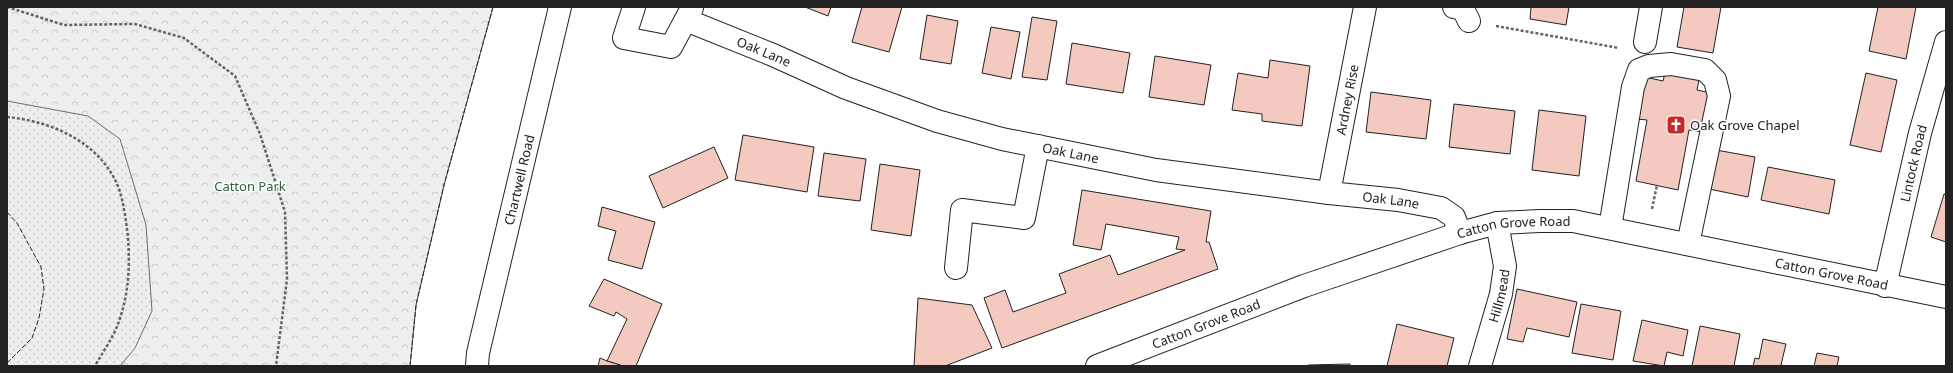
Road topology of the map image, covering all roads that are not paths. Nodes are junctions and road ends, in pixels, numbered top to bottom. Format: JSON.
{"nodes":[{"id":1,"x":560,"y":7,"type":"edge"},
{"id":2,"x":634,"y":7,"type":"edge"},
{"id":3,"x":1365,"y":7,"type":"edge"},
{"id":4,"x":1651,"y":7,"type":"edge"},
{"id":5,"x":689,"y":14,"type":"edge"},
{"id":6,"x":1645,"y":42,"type":"road end"},
{"id":7,"x":1946,"y":42,"type":"edge"},
{"id":8,"x":1038,"y":146,"type":"junction"},
{"id":9,"x":1328,"y":193,"type":"junction"},
{"id":10,"x":1497,"y":223,"type":"junction"},
{"id":11,"x":1610,"y":228,"type":"junction"},
{"id":12,"x":1460,"y":233,"type":"junction"},
{"id":13,"x":1688,"y":244,"type":"junction"},
{"id":14,"x":956,"y":268,"type":"dead end"},
{"id":15,"x":1885,"y":286,"type":"junction"},
{"id":16,"x":1946,"y":297,"type":"edge"},
{"id":17,"x":476,"y":362,"type":"edge"},
{"id":18,"x":1097,"y":366,"type":"edge"},
{"id":19,"x":1480,"y":366,"type":"edge"}],
"edges":[{"from":1,"to":17,"type":"main road","name":"Chartwell Road"},
{"from":2,"to":5,"type":"main road","name":"Oak Lane"},
{"from":3,"to":9,"type":"main road","name":"Ardney Rise"},
{"from":4,"to":6,"type":"main road"},
{"from":5,"to":8,"type":"main road","name":"Oak Lane"},
{"from":7,"to":15,"type":"main road","name":"Lintock Road"},
{"from":8,"to":9,"type":"main road","name":"Oak Lane"},
{"from":8,"to":14,"type":"main road"},
{"from":9,"to":12,"type":"main road","name":"Oak Lane"},
{"from":10,"to":11,"type":"main road","name":"Catton Grove Road"},
{"from":10,"to":12,"type":"main road","name":"Catton Grove Road"},
{"from":10,"to":19,"type":"main road","name":"Hillmead"},
{"from":11,"to":13,"type":"main road","name":"Catton Grove Road"},
{"from":11,"to":13,"type":"main road"},
{"from":12,"to":18,"type":"main road","name":"Catton Grove Road"},
{"from":13,"to":15,"type":"main road","name":"Catton Grove Road"},
{"from":15,"to":16,"type":"main road","name":"Catton Grove Road"}]}
